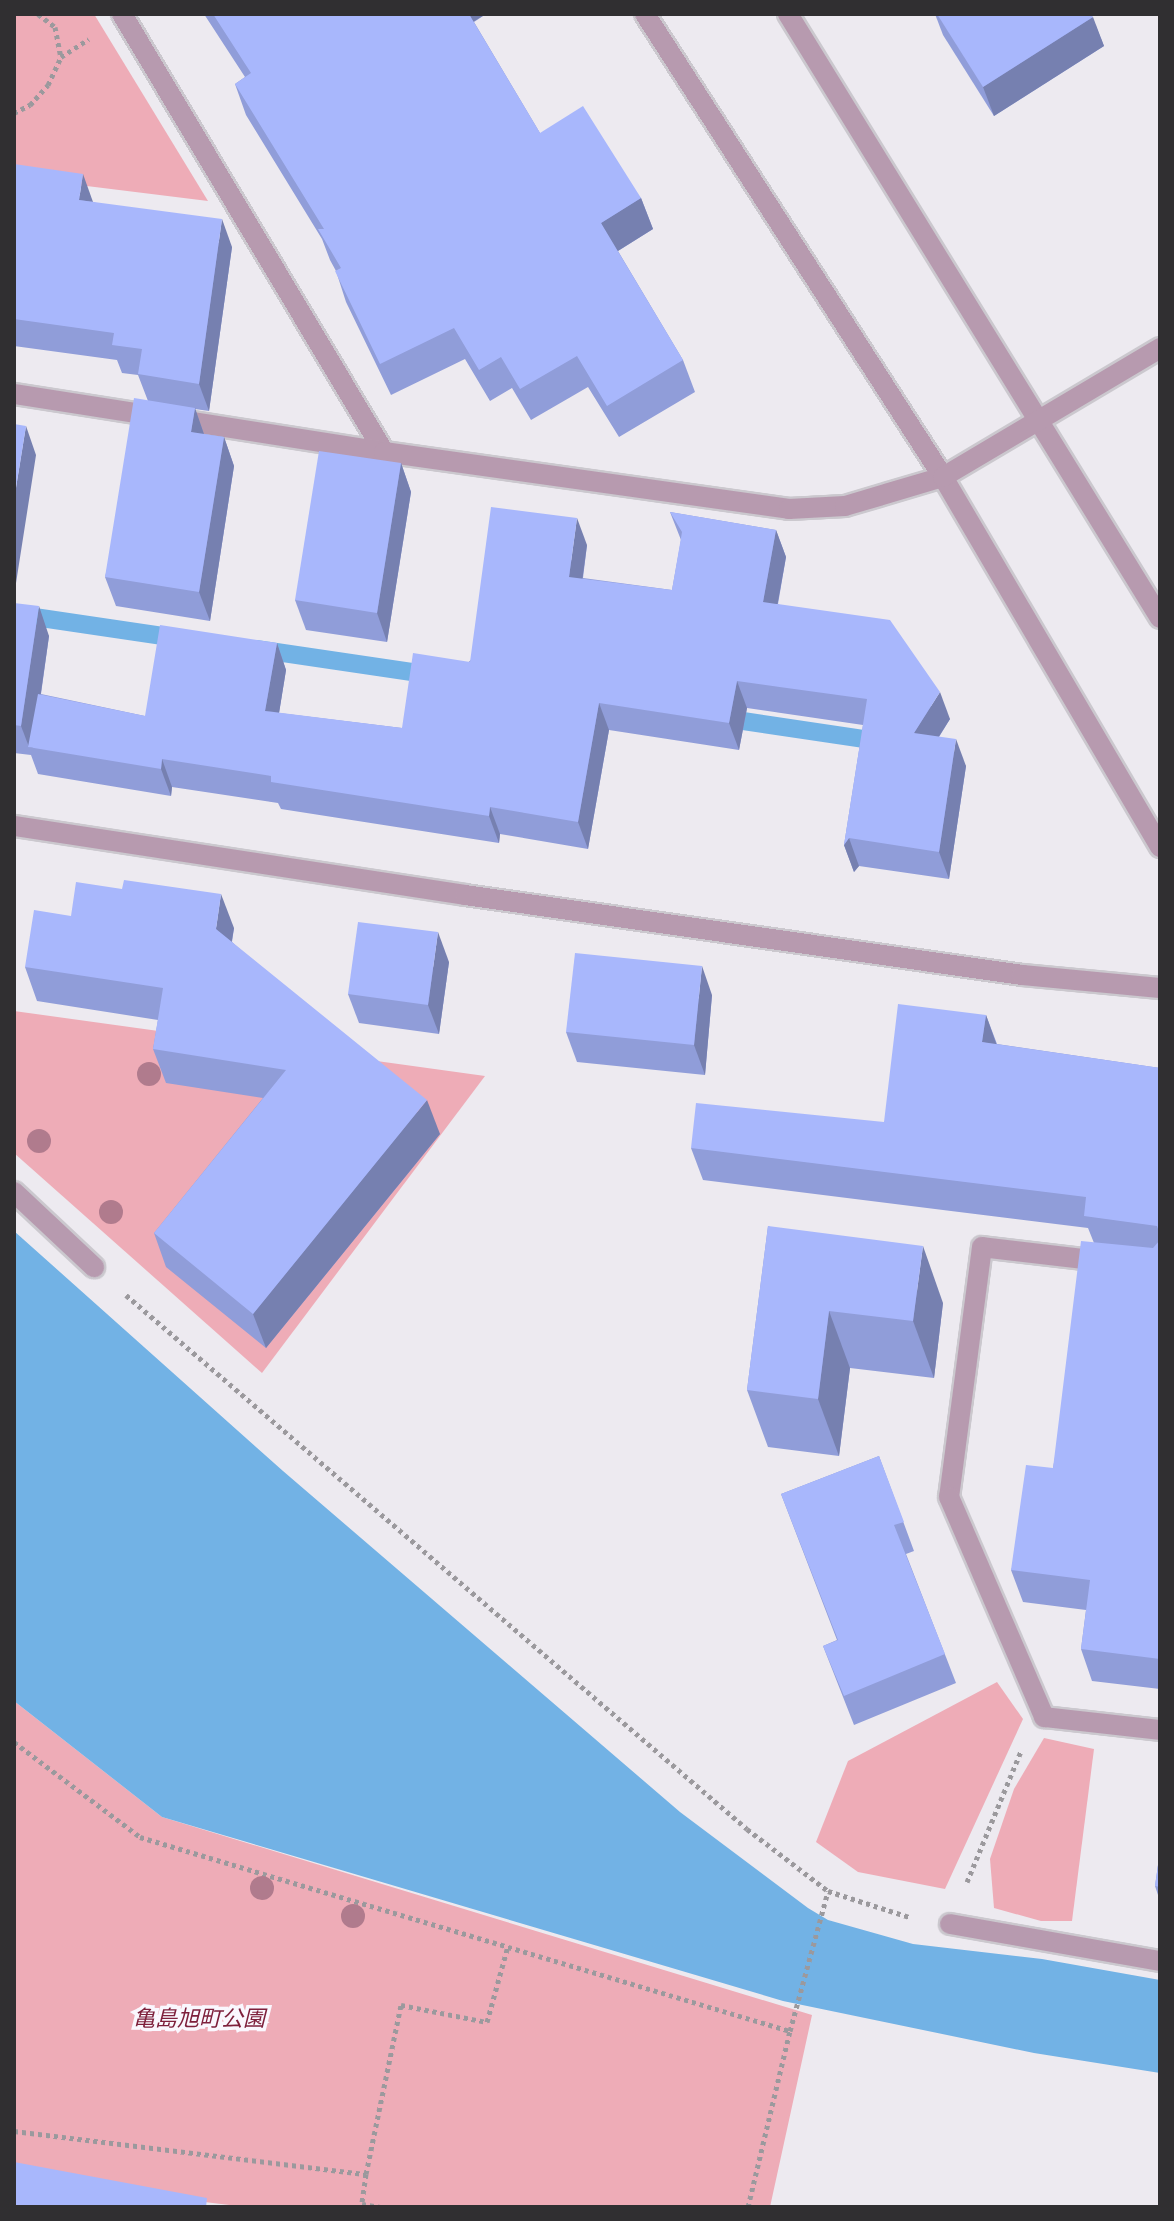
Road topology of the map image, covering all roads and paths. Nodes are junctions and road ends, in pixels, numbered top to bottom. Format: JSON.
{"nodes":[{"id":1,"x":38,"y":14,"type":"edge"},
{"id":2,"x":122,"y":14,"type":"edge"},
{"id":3,"x":645,"y":14,"type":"edge"},
{"id":4,"x":788,"y":14,"type":"edge"},
{"id":5,"x":14,"y":113,"type":"edge"},
{"id":6,"x":1160,"y":348,"type":"edge"},
{"id":7,"x":14,"y":394,"type":"edge"},
{"id":8,"x":1038,"y":421,"type":"junction"},
{"id":9,"x":384,"y":452,"type":"junction"},
{"id":10,"x":943,"y":477,"type":"junction"},
{"id":11,"x":1160,"y":618,"type":"edge"},
{"id":12,"x":14,"y":826,"type":"edge"},
{"id":13,"x":1160,"y":847,"type":"edge"},
{"id":14,"x":1160,"y":988,"type":"edge"},
{"id":15,"x":14,"y":1192,"type":"edge"},
{"id":16,"x":94,"y":1267,"type":"joint"},
{"id":17,"x":1160,"y":1268,"type":"edge"},
{"id":18,"x":1044,"y":1717,"type":"junction"},
{"id":19,"x":1160,"y":1730,"type":"edge"},
{"id":20,"x":14,"y":1742,"type":"edge"},
{"id":21,"x":828,"y":1891,"type":"junction"},
{"id":22,"x":950,"y":1924,"type":"junction"},
{"id":23,"x":508,"y":1946,"type":"junction"},
{"id":24,"x":1160,"y":1961,"type":"edge"},
{"id":25,"x":790,"y":2031,"type":"junction"},
{"id":26,"x":14,"y":2131,"type":"edge"},
{"id":27,"x":366,"y":2174,"type":"junction"},
{"id":28,"x":382,"y":2207,"type":"edge"},
{"id":29,"x":748,"y":2207,"type":"edge"}],
"edges":[{"from":1,"to":5,"type":"path"},
{"from":2,"to":9,"type":"street"},
{"from":3,"to":10,"type":"street"},
{"from":4,"to":8,"type":"street"},
{"from":6,"to":8,"type":"street"},
{"from":7,"to":9,"type":"street"},
{"from":8,"to":10,"type":"street"},
{"from":8,"to":11,"type":"street"},
{"from":9,"to":10,"type":"street"},
{"from":10,"to":13,"type":"street"},
{"from":12,"to":14,"type":"street"},
{"from":15,"to":16,"type":"street"},
{"from":16,"to":21,"type":"path"},
{"from":17,"to":18,"type":"street"},
{"from":18,"to":19,"type":"street"},
{"from":18,"to":22,"type":"path"},
{"from":20,"to":23,"type":"path"},
{"from":21,"to":22,"type":"path"},
{"from":21,"to":25,"type":"path"},
{"from":22,"to":24,"type":"street"},
{"from":23,"to":25,"type":"path"},
{"from":23,"to":27,"type":"path"},
{"from":25,"to":29,"type":"path"},
{"from":26,"to":27,"type":"path"},
{"from":27,"to":28,"type":"path"}]}
